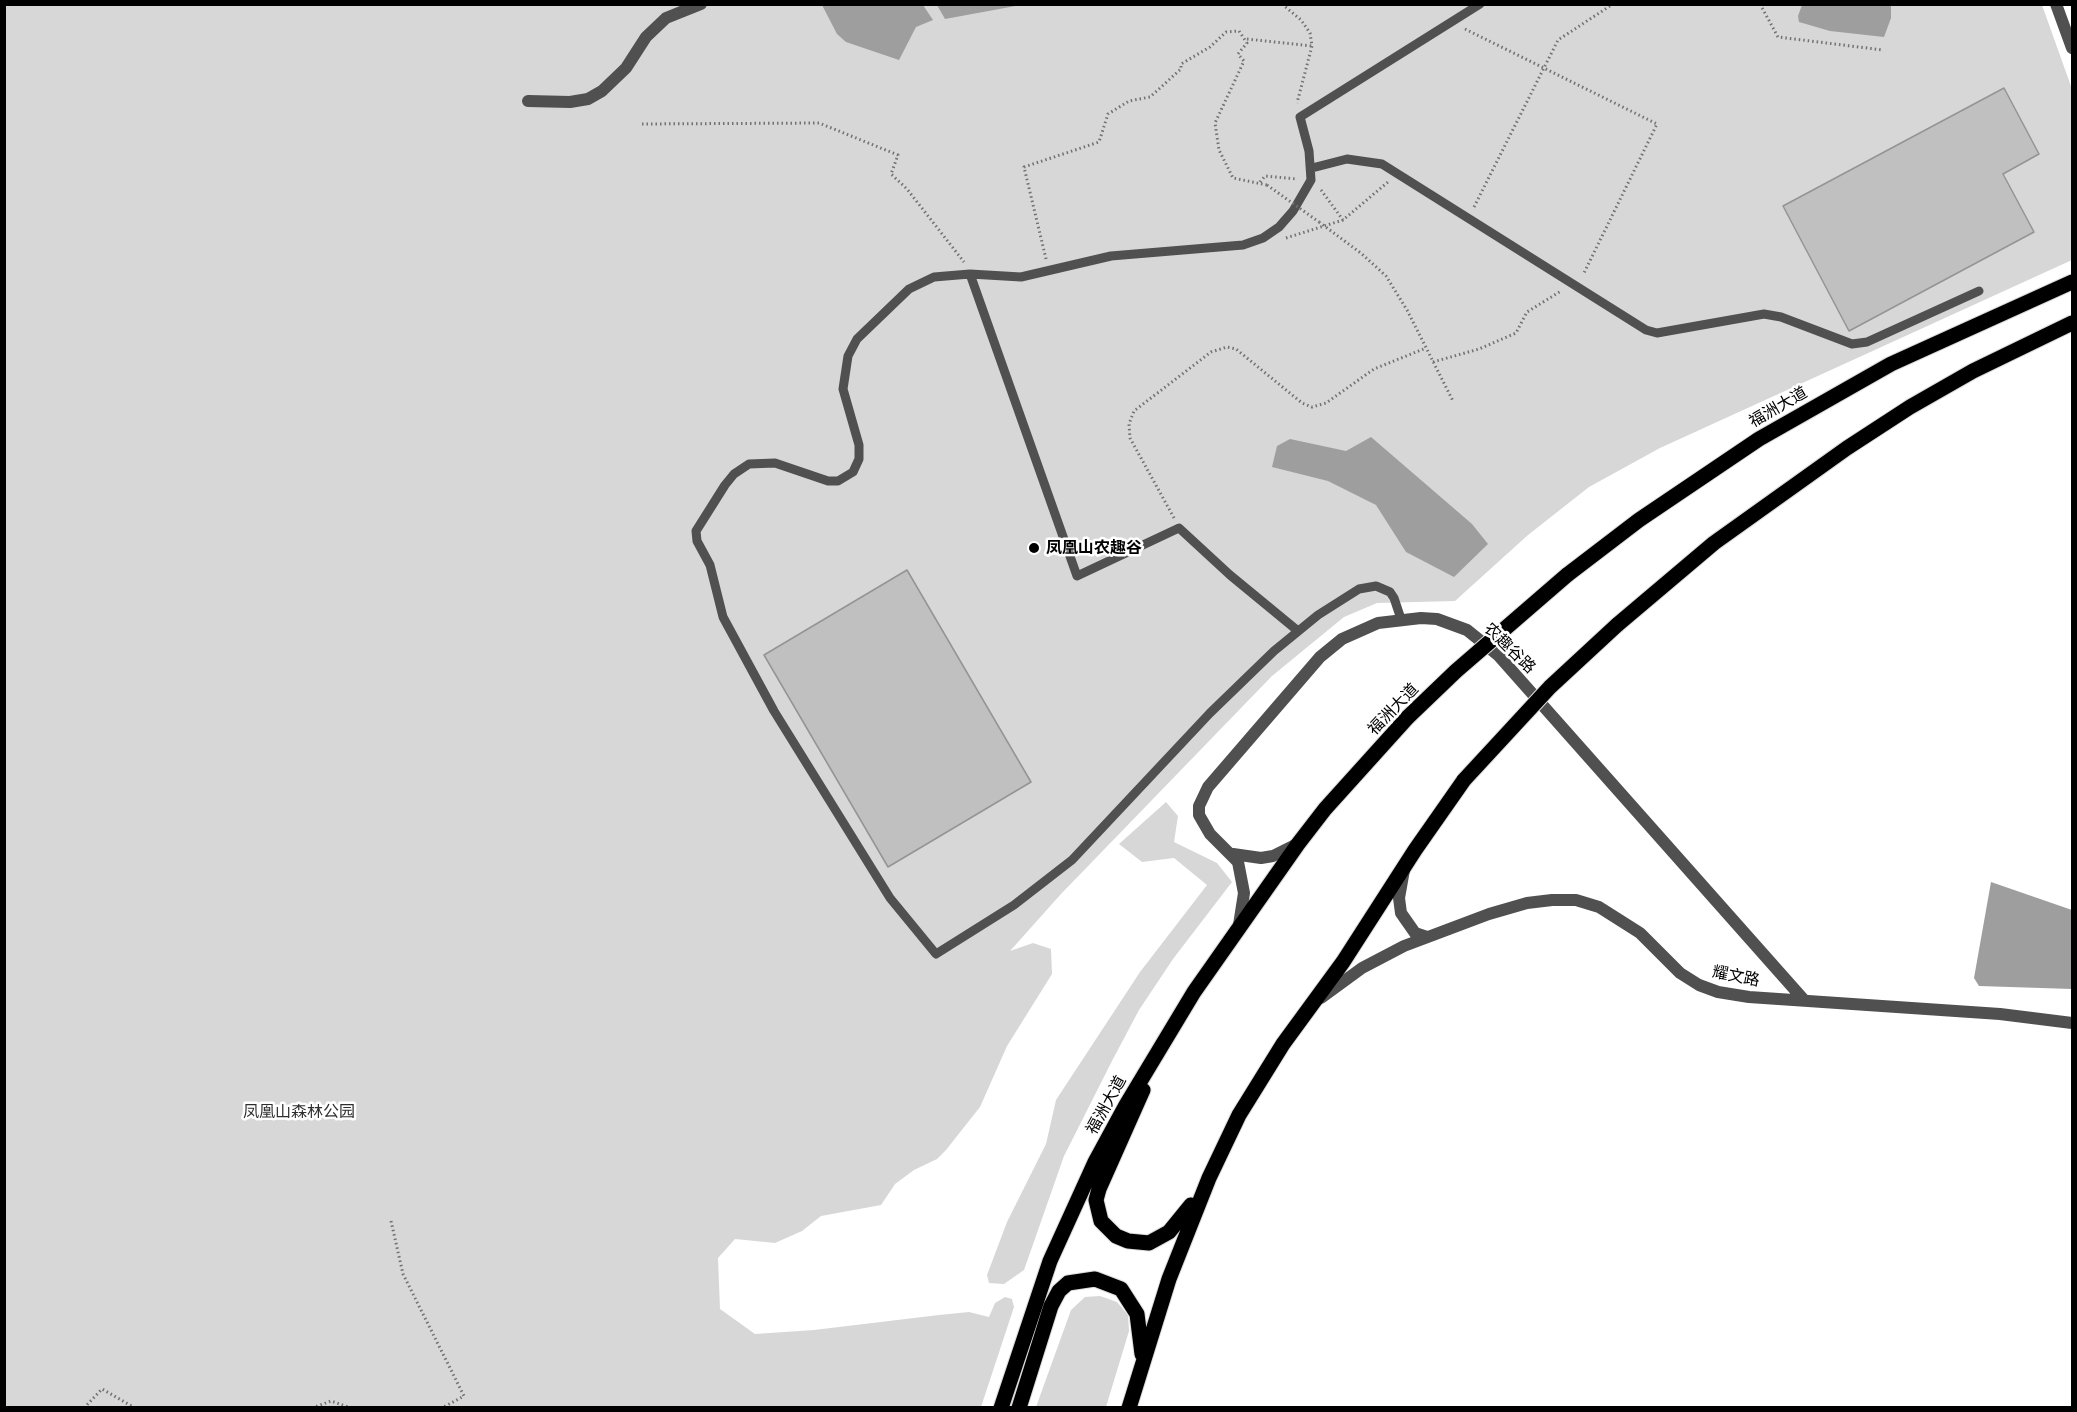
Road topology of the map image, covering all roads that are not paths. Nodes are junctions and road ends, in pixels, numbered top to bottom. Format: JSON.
{"nodes":[{"id":1,"x":701,"y":4,"type":"edge"},
{"id":2,"x":1480,"y":4,"type":"edge"},
{"id":3,"x":2056,"y":4,"type":"edge"},
{"id":4,"x":2073,"y":48,"type":"edge"},
{"id":5,"x":528,"y":101,"type":"dead end"},
{"id":6,"x":1312,"y":168,"type":"junction"},
{"id":7,"x":970,"y":274,"type":"junction"},
{"id":8,"x":2073,"y":282,"type":"edge"},
{"id":9,"x":1979,"y":291,"type":"dead end"},
{"id":10,"x":2073,"y":323,"type":"edge"},
{"id":11,"x":1401,"y":619,"type":"junction"},
{"id":12,"x":1298,"y":631,"type":"junction"},
{"id":13,"x":1298,"y":844,"type":"junction"},
{"id":14,"x":1233,"y":854,"type":"junction"},
{"id":15,"x":1405,"y":867,"type":"junction"},
{"id":16,"x":1239,"y":926,"type":"junction"},
{"id":17,"x":1426,"y":937,"type":"junction"},
{"id":18,"x":1804,"y":1000,"type":"junction"},
{"id":19,"x":1312,"y":1004,"type":"junction"},
{"id":20,"x":2073,"y":1023,"type":"edge"},
{"id":21,"x":1161,"y":1045,"type":"junction"},
{"id":22,"x":1209,"y":1178,"type":"junction"},
{"id":23,"x":1142,"y":1363,"type":"junction"},
{"id":24,"x":1001,"y":1407,"type":"edge"},
{"id":25,"x":1019,"y":1407,"type":"edge"},
{"id":26,"x":1129,"y":1407,"type":"edge"}],
"edges":[{"from":1,"to":5,"type":"street"},
{"from":2,"to":6,"type":"lane"},
{"from":3,"to":4,"type":"street"},
{"from":6,"to":7,"type":"lane"},
{"from":6,"to":9,"type":"lane"},
{"from":7,"to":12,"type":"lane"},
{"from":7,"to":12,"type":"lane"},
{"from":8,"to":13,"type":"main road","name":"福洲大道","bridge":true},
{"from":10,"to":15,"type":"main road","bridge":true},
{"from":11,"to":12,"type":"lane"},
{"from":11,"to":14,"type":"street","name":"农趣谷路"},
{"from":11,"to":18,"type":"street","name":"农趣谷路"},
{"from":13,"to":14,"type":"street"},
{"from":13,"to":16,"type":"main road","name":"福洲大道"},
{"from":14,"to":16,"type":"street"},
{"from":15,"to":17,"type":"street"},
{"from":15,"to":19,"type":"main road"},
{"from":16,"to":21,"type":"main road","name":"福洲大道"},
{"from":17,"to":18,"type":"street","name":"耀文路"},
{"from":17,"to":19,"type":"street","name":"耀文路"},
{"from":18,"to":20,"type":"street","name":"耀文路"},
{"from":19,"to":22,"type":"main road"},
{"from":21,"to":22,"type":"main road"},
{"from":21,"to":24,"type":"main road","name":"福洲大道"},
{"from":22,"to":23,"type":"main road"},
{"from":23,"to":25,"type":"main road"},
{"from":23,"to":26,"type":"main road"}]}
